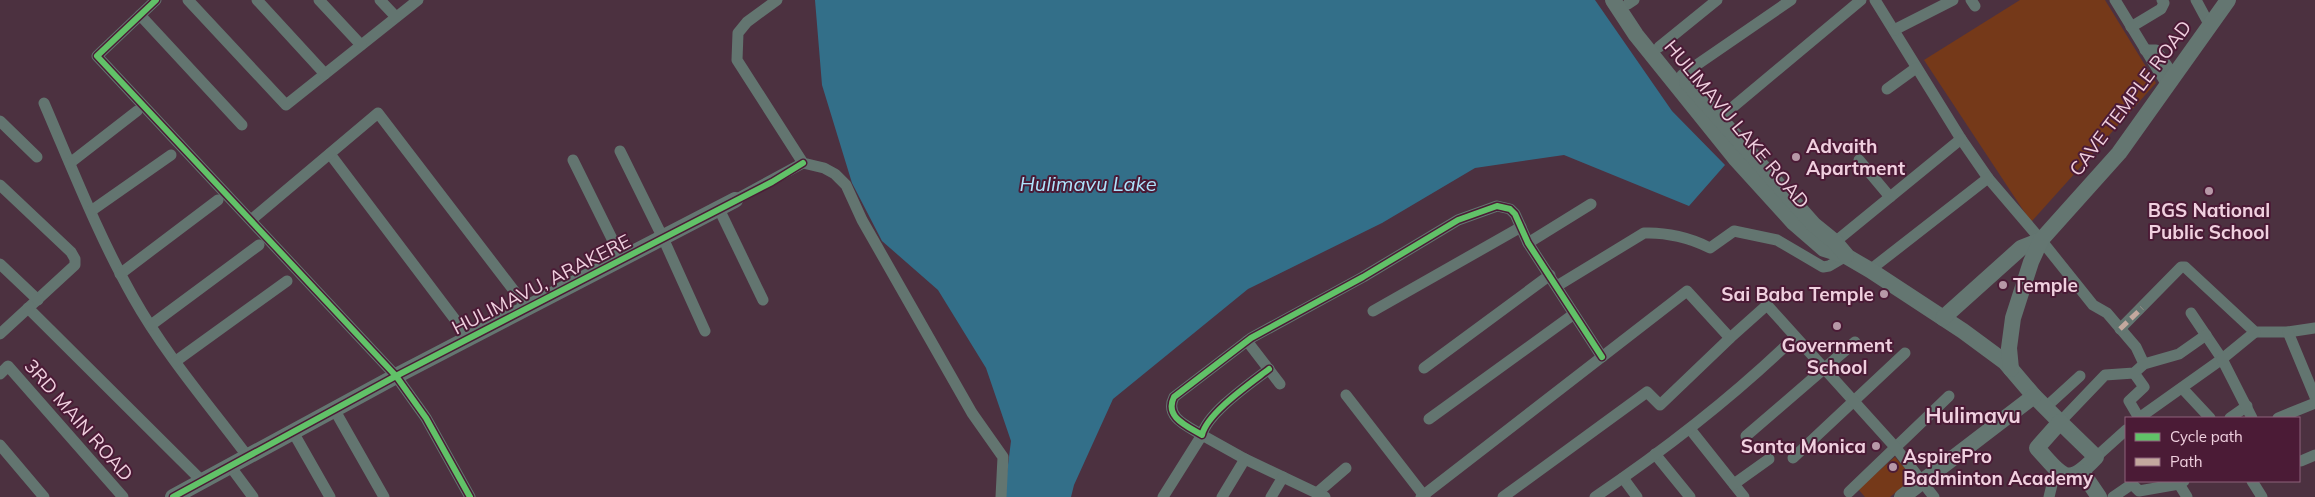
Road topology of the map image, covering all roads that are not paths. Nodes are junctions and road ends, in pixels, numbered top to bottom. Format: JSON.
{"nodes":[{"id":1,"x":156,"y":0,"type":"edge"},
{"id":2,"x":188,"y":0,"type":"edge"},
{"id":3,"x":257,"y":0,"type":"edge"},
{"id":4,"x":319,"y":0,"type":"edge"},
{"id":5,"x":380,"y":0,"type":"edge"},
{"id":6,"x":418,"y":0,"type":"edge"},
{"id":7,"x":777,"y":0,"type":"edge"},
{"id":8,"x":1717,"y":0,"type":"edge"},
{"id":9,"x":1791,"y":0,"type":"edge"},
{"id":10,"x":1861,"y":0,"type":"edge"},
{"id":11,"x":1875,"y":0,"type":"edge"},
{"id":12,"x":1953,"y":0,"type":"edge"},
{"id":13,"x":2115,"y":0,"type":"edge"},
{"id":14,"x":2162,"y":0,"type":"edge"},
{"id":15,"x":2196,"y":0,"type":"edge"},
{"id":16,"x":2228,"y":0,"type":"edge"},
{"id":17,"x":1625,"y":1,"type":"edge"},
{"id":18,"x":140,"y":15,"type":"junction"},
{"id":19,"x":396,"y":18,"type":"junction"},
{"id":20,"x":2210,"y":26,"type":"junction"},
{"id":21,"x":2131,"y":27,"type":"junction"},
{"id":22,"x":1894,"y":30,"type":"junction"},
{"id":23,"x":361,"y":45,"type":"junction"},
{"id":24,"x":1658,"y":47,"type":"junction"},
{"id":25,"x":1916,"y":68,"type":"junction"},
{"id":26,"x":325,"y":74,"type":"junction"},
{"id":27,"x":1682,"y":75,"type":"junction"},
{"id":28,"x":2170,"y":80,"type":"junction"},
{"id":29,"x":1887,"y":89,"type":"dead end"},
{"id":30,"x":44,"y":103,"type":"dead end"},
{"id":31,"x":137,"y":111,"type":"dead end"},
{"id":32,"x":0,"y":121,"type":"edge"},
{"id":33,"x":1715,"y":123,"type":"junction"},
{"id":34,"x":242,"y":125,"type":"dead end"},
{"id":35,"x":1961,"y":139,"type":"junction"},
{"id":36,"x":620,"y":151,"type":"dead end"},
{"id":37,"x":330,"y":154,"type":"junction"},
{"id":38,"x":171,"y":155,"type":"dead end"},
{"id":39,"x":37,"y":157,"type":"dead end"},
{"id":40,"x":573,"y":160,"type":"dead end"},
{"id":41,"x":1859,"y":160,"type":"dead end"},
{"id":42,"x":70,"y":163,"type":"junction"},
{"id":43,"x":803,"y":163,"type":"junction"},
{"id":44,"x":1988,"y":178,"type":"junction"},
{"id":45,"x":0,"y":185,"type":"edge"},
{"id":46,"x":1890,"y":197,"type":"junction"},
{"id":47,"x":218,"y":200,"type":"dead end"},
{"id":48,"x":735,"y":200,"type":"joint"},
{"id":49,"x":1592,"y":204,"type":"dead end"},
{"id":50,"x":719,"y":209,"type":"junction"},
{"id":51,"x":91,"y":211,"type":"junction"},
{"id":52,"x":251,"y":220,"type":"junction"},
{"id":53,"x":1521,"y":227,"type":"junction"},
{"id":54,"x":663,"y":238,"type":"junction"},
{"id":55,"x":2041,"y":240,"type":"junction"},
{"id":56,"x":1834,"y":242,"type":"junction"},
{"id":57,"x":1528,"y":243,"type":"junction"},
{"id":58,"x":260,"y":246,"type":"dead end"},
{"id":59,"x":1846,"y":256,"type":"junction"},
{"id":60,"x":622,"y":260,"type":"junction"},
{"id":61,"x":0,"y":264,"type":"edge"},
{"id":62,"x":1870,"y":270,"type":"junction"},
{"id":63,"x":120,"y":274,"type":"junction"},
{"id":64,"x":1550,"y":275,"type":"junction"},
{"id":65,"x":287,"y":281,"type":"dead end"},
{"id":66,"x":1557,"y":286,"type":"junction"},
{"id":67,"x":38,"y":300,"type":"junction"},
{"id":68,"x":763,"y":300,"type":"dead end"},
{"id":69,"x":28,"y":308,"type":"junction"},
{"id":70,"x":528,"y":309,"type":"junction"},
{"id":71,"x":1374,"y":311,"type":"dead end"},
{"id":72,"x":2191,"y":313,"type":"dead end"},
{"id":73,"x":1574,"y":314,"type":"junction"},
{"id":74,"x":1943,"y":318,"type":"junction"},
{"id":75,"x":150,"y":325,"type":"junction"},
{"id":76,"x":2315,"y":328,"type":"edge"},
{"id":77,"x":2120,"y":329,"type":"junction"},
{"id":78,"x":705,"y":331,"type":"dead end"},
{"id":79,"x":2254,"y":332,"type":"junction"},
{"id":80,"x":2288,"y":332,"type":"junction"},
{"id":81,"x":0,"y":334,"type":"edge"},
{"id":82,"x":2206,"y":335,"type":"junction"},
{"id":83,"x":469,"y":338,"type":"junction"},
{"id":84,"x":1730,"y":338,"type":"junction"},
{"id":85,"x":1795,"y":338,"type":"junction"},
{"id":86,"x":1247,"y":341,"type":"junction"},
{"id":87,"x":1855,"y":342,"type":"dead end"},
{"id":88,"x":1905,"y":353,"type":"dead end"},
{"id":89,"x":1602,"y":358,"type":"junction"},
{"id":90,"x":2222,"y":359,"type":"junction"},
{"id":91,"x":176,"y":361,"type":"junction"},
{"id":92,"x":2144,"y":364,"type":"junction"},
{"id":93,"x":1424,"y":368,"type":"dead end"},
{"id":94,"x":1269,"y":369,"type":"junction"},
{"id":95,"x":1824,"y":369,"type":"junction"},
{"id":96,"x":2011,"y":369,"type":"junction"},
{"id":97,"x":4,"y":370,"type":"edge"},
{"id":98,"x":2134,"y":373,"type":"junction"},
{"id":99,"x":396,"y":376,"type":"junction"},
{"id":100,"x":2080,"y":376,"type":"dead end"},
{"id":101,"x":1280,"y":384,"type":"dead end"},
{"id":102,"x":2182,"y":388,"type":"junction"},
{"id":103,"x":1346,"y":395,"type":"dead end"},
{"id":104,"x":1949,"y":396,"type":"dead end"},
{"id":105,"x":2315,"y":397,"type":"edge"},
{"id":106,"x":1854,"y":401,"type":"junction"},
{"id":107,"x":2040,"y":401,"type":"junction"},
{"id":108,"x":2315,"y":403,"type":"edge"},
{"id":109,"x":2247,"y":406,"type":"junction"},
{"id":110,"x":334,"y":409,"type":"junction"},
{"id":111,"x":2138,"y":417,"type":"edge"},
{"id":112,"x":2140,"y":417,"type":"edge"},
{"id":113,"x":2209,"y":417,"type":"edge"},
{"id":114,"x":2231,"y":417,"type":"edge"},
{"id":115,"x":2252,"y":417,"type":"edge"},
{"id":116,"x":2280,"y":417,"type":"edge"},
{"id":117,"x":1428,"y":419,"type":"dead end"},
{"id":118,"x":2060,"y":422,"type":"junction"},
{"id":119,"x":1690,"y":429,"type":"junction"},
{"id":120,"x":2125,"y":431,"type":"edge"},
{"id":121,"x":293,"y":432,"type":"junction"},
{"id":122,"x":1202,"y":434,"type":"junction"},
{"id":123,"x":1746,"y":436,"type":"dead end"},
{"id":124,"x":0,"y":445,"type":"edge"},
{"id":125,"x":1896,"y":448,"type":"junction"},
{"id":126,"x":1655,"y":454,"type":"junction"},
{"id":127,"x":2315,"y":455,"type":"edge"},
{"id":128,"x":248,"y":457,"type":"junction"},
{"id":129,"x":2096,"y":457,"type":"junction"},
{"id":130,"x":1245,"y":458,"type":"junction"},
{"id":131,"x":1793,"y":458,"type":"dead end"},
{"id":132,"x":1770,"y":459,"type":"dead end"},
{"id":133,"x":2302,"y":461,"type":"dead end"},
{"id":134,"x":230,"y":466,"type":"junction"},
{"id":135,"x":1346,"y":468,"type":"dead end"},
{"id":136,"x":2056,"y":468,"type":"junction"},
{"id":137,"x":2082,"y":472,"type":"junction"},
{"id":138,"x":1283,"y":477,"type":"junction"},
{"id":139,"x":1623,"y":478,"type":"junction"},
{"id":140,"x":202,"y":481,"type":"junction"},
{"id":141,"x":1923,"y":481,"type":"junction"},
{"id":142,"x":2181,"y":482,"type":"edge"},
{"id":143,"x":2253,"y":482,"type":"edge"},
{"id":144,"x":1734,"y":484,"type":"junction"},
{"id":145,"x":1849,"y":492,"type":"dead end"},
{"id":146,"x":1321,"y":496,"type":"edge"},
{"id":147,"x":1424,"y":496,"type":"edge"},
{"id":148,"x":44,"y":497,"type":"edge"},
{"id":149,"x":123,"y":497,"type":"edge"},
{"id":150,"x":173,"y":497,"type":"edge"},
{"id":151,"x":252,"y":497,"type":"edge"},
{"id":152,"x":330,"y":497,"type":"edge"},
{"id":153,"x":384,"y":497,"type":"edge"},
{"id":154,"x":470,"y":497,"type":"edge"},
{"id":155,"x":1001,"y":497,"type":"edge"},
{"id":156,"x":1163,"y":497,"type":"edge"},
{"id":157,"x":1222,"y":497,"type":"edge"},
{"id":158,"x":1271,"y":497,"type":"edge"},
{"id":159,"x":1503,"y":497,"type":"edge"},
{"id":160,"x":1595,"y":497,"type":"edge"},
{"id":161,"x":1637,"y":497,"type":"edge"},
{"id":162,"x":1690,"y":497,"type":"edge"},
{"id":163,"x":1744,"y":497,"type":"edge"},
{"id":164,"x":1902,"y":497,"type":"edge"},
{"id":165,"x":1934,"y":497,"type":"edge"},
{"id":166,"x":2049,"y":497,"type":"edge"},
{"id":167,"x":2099,"y":497,"type":"edge"},
{"id":168,"x":2113,"y":497,"type":"edge"},
{"id":169,"x":2187,"y":497,"type":"edge"},
{"id":170,"x":2262,"y":497,"type":"edge"}],
"edges":[{"from":1,"to":18,"type":"street"},
{"from":2,"to":26,"type":"street"},
{"from":3,"to":26,"type":"street"},
{"from":4,"to":23,"type":"street"},
{"from":5,"to":19,"type":"street"},
{"from":6,"to":19,"type":"street"},
{"from":7,"to":43,"type":"street"},
{"from":8,"to":24,"type":"street"},
{"from":9,"to":27,"type":"street"},
{"from":10,"to":33,"type":"street"},
{"from":11,"to":22,"type":"street"},
{"from":12,"to":22,"type":"street"},
{"from":13,"to":21,"type":"street"},
{"from":14,"to":21,"type":"street"},
{"from":15,"to":20,"type":"street"},
{"from":16,"to":20,"type":"main road","name":"CAVE TEMPLE ROAD"},
{"from":17,"to":24,"type":"main road","name":"HULIMAVU LAKE ROAD"},
{"from":17,"to":33,"type":"main road","name":"HULIMAVU LAKE ROAD"},
{"from":18,"to":34,"type":"street"},
{"from":18,"to":52,"type":"street"},
{"from":19,"to":23,"type":"street"},
{"from":20,"to":28,"type":"main road","name":"CAVE TEMPLE ROAD"},
{"from":21,"to":28,"type":"street"},
{"from":22,"to":25,"type":"street"},
{"from":23,"to":26,"type":"street"},
{"from":24,"to":27,"type":"main road","name":"HULIMAVU LAKE ROAD"},
{"from":25,"to":29,"type":"street"},
{"from":25,"to":35,"type":"street"},
{"from":27,"to":33,"type":"main road","name":"HULIMAVU LAKE ROAD"},
{"from":28,"to":55,"type":"main road","name":"CAVE TEMPLE ROAD"},
{"from":30,"to":42,"type":"street"},
{"from":31,"to":42,"type":"street"},
{"from":32,"to":39,"type":"street"},
{"from":33,"to":56,"type":"main road","name":"HULIMAVU LAKE ROAD"},
{"from":33,"to":59,"type":"main road","name":"HULIMAVU LAKE ROAD"},
{"from":35,"to":44,"type":"street"},
{"from":35,"to":46,"type":"street"},
{"from":36,"to":54,"type":"street"},
{"from":37,"to":52,"type":"street"},
{"from":37,"to":70,"type":"street"},
{"from":37,"to":83,"type":"street"},
{"from":38,"to":51,"type":"street"},
{"from":40,"to":60,"type":"street"},
{"from":41,"to":46,"type":"street"},
{"from":42,"to":51,"type":"street"},
{"from":43,"to":48,"type":"street","name":"HULIMAVU, ARAKERE"},
{"from":43,"to":155,"type":"street"},
{"from":44,"to":55,"type":"street"},
{"from":44,"to":62,"type":"street"},
{"from":45,"to":67,"type":"street"},
{"from":46,"to":56,"type":"street"},
{"from":47,"to":63,"type":"street"},
{"from":48,"to":50,"type":"main road","name":"HULIMAVU, ARAKERE"},
{"from":49,"to":57,"type":"street"},
{"from":50,"to":54,"type":"main road","name":"HULIMAVU, ARAKERE"},
{"from":50,"to":68,"type":"street"},
{"from":51,"to":63,"type":"street"},
{"from":52,"to":99,"type":"street"},
{"from":53,"to":57,"type":"street"},
{"from":53,"to":71,"type":"street"},
{"from":53,"to":86,"type":"street"},
{"from":54,"to":60,"type":"main road","name":"HULIMAVU, ARAKERE"},
{"from":54,"to":78,"type":"street"},
{"from":55,"to":74,"type":"main road","name":"CAVE TEMPLE ROAD"},
{"from":55,"to":77,"type":"street"},
{"from":55,"to":96,"type":"main road","name":"CAVE TEMPLE ROAD"},
{"from":56,"to":59,"type":"main road","name":"HULIMAVU LAKE ROAD"},
{"from":57,"to":64,"type":"street"},
{"from":58,"to":75,"type":"street"},
{"from":59,"to":62,"type":"main road","name":"HULIMAVU LAKE ROAD"},
{"from":59,"to":66,"type":"street"},
{"from":60,"to":70,"type":"main road","name":"HULIMAVU, ARAKERE"},
{"from":61,"to":67,"type":"street"},
{"from":62,"to":74,"type":"main road","name":"HULIMAVU LAKE ROAD"},
{"from":63,"to":75,"type":"street"},
{"from":64,"to":66,"type":"street"},
{"from":64,"to":93,"type":"street"},
{"from":65,"to":91,"type":"street"},
{"from":66,"to":73,"type":"street"},
{"from":67,"to":69,"type":"street"},
{"from":69,"to":81,"type":"street"},
{"from":69,"to":140,"type":"street"},
{"from":70,"to":83,"type":"main road","name":"HULIMAVU, ARAKERE"},
{"from":72,"to":82,"type":"street"},
{"from":73,"to":89,"type":"street"},
{"from":73,"to":117,"type":"street"},
{"from":74,"to":96,"type":"main road","name":"HULIMAVU LAKE ROAD"},
{"from":75,"to":91,"type":"street"},
{"from":76,"to":80,"type":"street"},
{"from":77,"to":79,"type":"street"},
{"from":77,"to":92,"type":"street"},
{"from":79,"to":80,"type":"street"},
{"from":79,"to":90,"type":"street"},
{"from":80,"to":105,"type":"street"},
{"from":82,"to":90,"type":"street"},
{"from":82,"to":92,"type":"street"},
{"from":83,"to":99,"type":"main road","name":"HULIMAVU, ARAKERE"},
{"from":84,"to":85,"type":"street"},
{"from":84,"to":89,"type":"street"},
{"from":84,"to":159,"type":"street"},
{"from":85,"to":95,"type":"street"},
{"from":85,"to":119,"type":"street"},
{"from":86,"to":94,"type":"street"},
{"from":86,"to":122,"type":"street"},
{"from":87,"to":95,"type":"street"},
{"from":88,"to":106,"type":"street"},
{"from":89,"to":147,"type":"street"},
{"from":90,"to":102,"type":"street"},
{"from":90,"to":109,"type":"street"},
{"from":91,"to":128,"type":"street"},
{"from":92,"to":98,"type":"street"},
{"from":94,"to":101,"type":"street"},
{"from":94,"to":122,"type":"street"},
{"from":95,"to":106,"type":"street"},
{"from":95,"to":123,"type":"street"},
{"from":96,"to":107,"type":"main road","name":"HULIMAVU LAKE ROAD"},
{"from":97,"to":149,"type":"street","name":"3RD MAIN ROAD"},
{"from":98,"to":111,"type":"street"},
{"from":98,"to":118,"type":"street"},
{"from":99,"to":110,"type":"main road","name":"HULIMAVU, ARAKERE"},
{"from":99,"to":154,"type":"street"},
{"from":100,"to":107,"type":"street"},
{"from":102,"to":112,"type":"street"},
{"from":102,"to":113,"type":"street"},
{"from":103,"to":147,"type":"street"},
{"from":104,"to":125,"type":"street"},
{"from":106,"to":125,"type":"street"},
{"from":106,"to":131,"type":"street"},
{"from":107,"to":118,"type":"main road","name":"HULIMAVU LAKE ROAD"},
{"from":107,"to":141,"type":"main road"},
{"from":108,"to":116,"type":"street"},
{"from":109,"to":114,"type":"street"},
{"from":109,"to":115,"type":"street"},
{"from":110,"to":121,"type":"main road","name":"HULIMAVU, ARAKERE"},
{"from":110,"to":153,"type":"street"},
{"from":118,"to":129,"type":"main road","name":"HULIMAVU LAKE ROAD"},
{"from":118,"to":136,"type":"main road"},
{"from":119,"to":126,"type":"street"},
{"from":119,"to":144,"type":"street"},
{"from":120,"to":129,"type":"street"},
{"from":121,"to":128,"type":"main road","name":"HULIMAVU, ARAKERE"},
{"from":121,"to":152,"type":"street"},
{"from":122,"to":130,"type":"street"},
{"from":122,"to":156,"type":"street"},
{"from":124,"to":148,"type":"street"},
{"from":125,"to":141,"type":"street"},
{"from":125,"to":145,"type":"street"},
{"from":126,"to":139,"type":"street"},
{"from":126,"to":162,"type":"street"},
{"from":127,"to":133,"type":"street"},
{"from":128,"to":134,"type":"main road","name":"HULIMAVU, ARAKERE"},
{"from":129,"to":137,"type":"main road"},
{"from":130,"to":138,"type":"street"},
{"from":130,"to":157,"type":"street"},
{"from":132,"to":144,"type":"street"},
{"from":134,"to":140,"type":"main road","name":"HULIMAVU, ARAKERE"},
{"from":134,"to":151,"type":"street"},
{"from":135,"to":146,"type":"street"},
{"from":136,"to":137,"type":"main road"},
{"from":136,"to":166,"type":"street"},
{"from":137,"to":167,"type":"main road"},
{"from":138,"to":146,"type":"street"},
{"from":138,"to":158,"type":"street"},
{"from":139,"to":160,"type":"street"},
{"from":139,"to":161,"type":"street"},
{"from":140,"to":150,"type":"main road","name":"HULIMAVU, ARAKERE"},
{"from":141,"to":164,"type":"main road"},
{"from":141,"to":165,"type":"street"},
{"from":142,"to":168,"type":"street"},
{"from":142,"to":169,"type":"street"},
{"from":143,"to":170,"type":"street"},
{"from":144,"to":163,"type":"street"}]}
